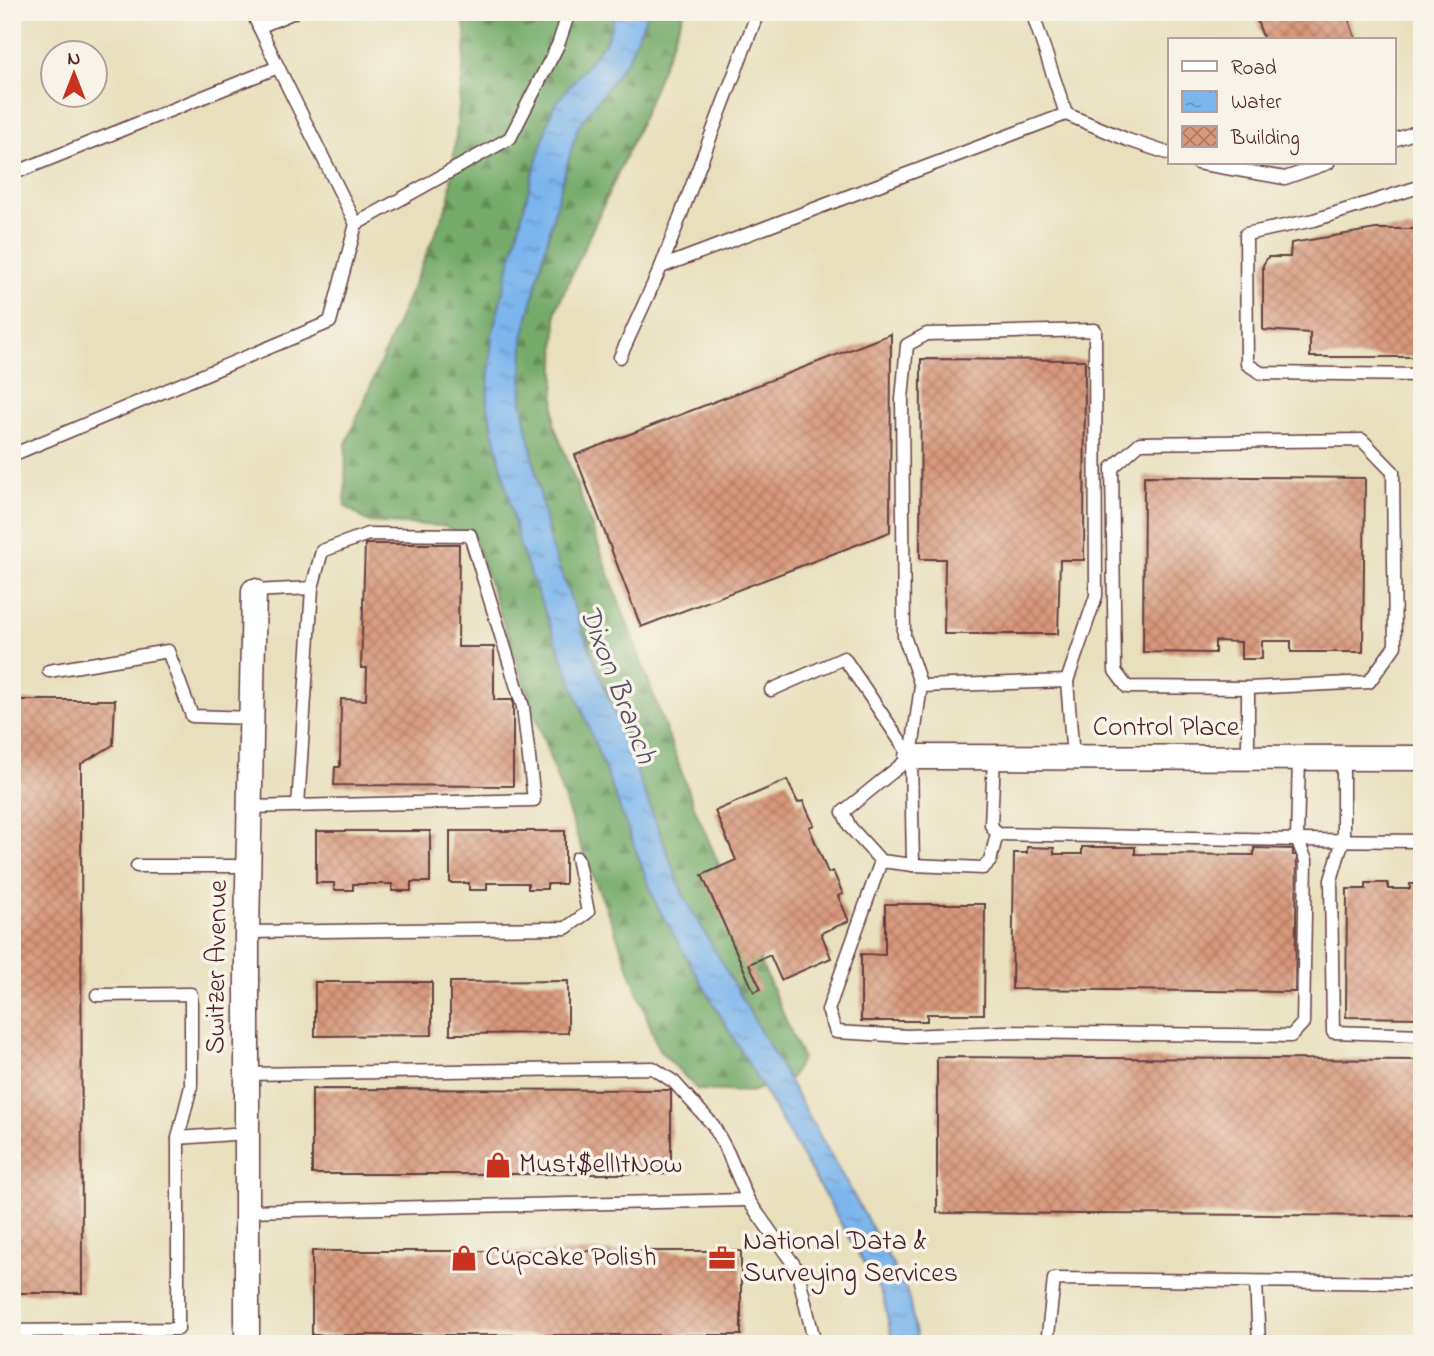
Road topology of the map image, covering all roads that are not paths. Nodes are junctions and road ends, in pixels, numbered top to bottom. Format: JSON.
{"nodes":[{"id":1,"x":252,"y":12,"type":"edge"},
{"id":2,"x":293,"y":12,"type":"edge"},
{"id":3,"x":569,"y":12,"type":"edge"},
{"id":4,"x":758,"y":12,"type":"edge"},
{"id":5,"x":1032,"y":12,"type":"edge"},
{"id":6,"x":259,"y":27,"type":"junction"},
{"id":7,"x":278,"y":67,"type":"junction"},
{"id":8,"x":1066,"y":114,"type":"junction"},
{"id":9,"x":1422,"y":130,"type":"edge"},
{"id":10,"x":1396,"y":138,"type":"edge"},
{"id":11,"x":1168,"y":152,"type":"edge"},
{"id":12,"x":1203,"y":164,"type":"edge"},
{"id":13,"x":1325,"y":164,"type":"edge"},
{"id":14,"x":12,"y":174,"type":"edge"},
{"id":15,"x":1422,"y":186,"type":"edge"},
{"id":16,"x":356,"y":224,"type":"junction"},
{"id":17,"x":661,"y":267,"type":"junction"},
{"id":18,"x":620,"y":357,"type":"dead end"},
{"id":19,"x":1422,"y":375,"type":"edge"},
{"id":20,"x":12,"y":455,"type":"edge"},
{"id":21,"x":312,"y":588,"type":"junction"},
{"id":22,"x":254,"y":591,"type":"joint"},
{"id":23,"x":49,"y":671,"type":"dead end"},
{"id":24,"x":1068,"y":681,"type":"junction"},
{"id":25,"x":921,"y":686,"type":"junction"},
{"id":26,"x":1248,"y":688,"type":"junction"},
{"id":27,"x":771,"y":690,"type":"dead end"},
{"id":28,"x":252,"y":718,"type":"junction"},
{"id":29,"x":911,"y":757,"type":"junction"},
{"id":30,"x":995,"y":757,"type":"junction"},
{"id":31,"x":1073,"y":758,"type":"junction"},
{"id":32,"x":1248,"y":758,"type":"junction"},
{"id":33,"x":1299,"y":758,"type":"junction"},
{"id":34,"x":1343,"y":758,"type":"junction"},
{"id":35,"x":1422,"y":758,"type":"edge"},
{"id":36,"x":298,"y":806,"type":"junction"},
{"id":37,"x":250,"y":807,"type":"junction"},
{"id":38,"x":997,"y":834,"type":"junction"},
{"id":39,"x":1297,"y":840,"type":"junction"},
{"id":40,"x":1343,"y":840,"type":"junction"},
{"id":41,"x":1422,"y":841,"type":"edge"},
{"id":42,"x":577,"y":858,"type":"dead end"},
{"id":43,"x":881,"y":861,"type":"junction"},
{"id":44,"x":913,"y":865,"type":"junction"},
{"id":45,"x":137,"y":866,"type":"dead end"},
{"id":46,"x":249,"y":866,"type":"junction"},
{"id":47,"x":247,"y":932,"type":"junction"},
{"id":48,"x":97,"y":995,"type":"dead end"},
{"id":49,"x":1422,"y":1035,"type":"edge"},
{"id":50,"x":246,"y":1074,"type":"junction"},
{"id":51,"x":246,"y":1133,"type":"junction"},
{"id":52,"x":178,"y":1138,"type":"junction"},
{"id":53,"x":748,"y":1200,"type":"junction"},
{"id":54,"x":246,"y":1210,"type":"junction"},
{"id":55,"x":1256,"y":1282,"type":"junction"},
{"id":56,"x":1412,"y":1283,"type":"dead end"},
{"id":57,"x":12,"y":1331,"type":"edge"},
{"id":58,"x":247,"y":1344,"type":"edge"},
{"id":59,"x":815,"y":1344,"type":"edge"},
{"id":60,"x":1047,"y":1344,"type":"edge"},
{"id":61,"x":1259,"y":1344,"type":"edge"}],
"edges":[{"from":1,"to":6,"type":"lane"},
{"from":2,"to":6,"type":"lane"},
{"from":3,"to":16,"type":"lane"},
{"from":4,"to":17,"type":"lane"},
{"from":5,"to":8,"type":"lane"},
{"from":6,"to":7,"type":"lane"},
{"from":7,"to":14,"type":"lane"},
{"from":7,"to":16,"type":"lane"},
{"from":8,"to":11,"type":"lane"},
{"from":8,"to":17,"type":"lane"},
{"from":9,"to":10,"type":"lane"},
{"from":12,"to":13,"type":"lane"},
{"from":15,"to":19,"type":"lane"},
{"from":16,"to":20,"type":"lane"},
{"from":17,"to":18,"type":"lane"},
{"from":21,"to":22,"type":"lane"},
{"from":21,"to":36,"type":"lane"},
{"from":21,"to":36,"type":"lane"},
{"from":22,"to":28,"type":"street","name":"Switzer Avenue"},
{"from":23,"to":28,"type":"lane"},
{"from":24,"to":25,"type":"lane"},
{"from":24,"to":25,"type":"lane"},
{"from":24,"to":31,"type":"lane"},
{"from":25,"to":29,"type":"lane"},
{"from":26,"to":26,"type":"lane"},
{"from":26,"to":32,"type":"lane"},
{"from":27,"to":29,"type":"lane"},
{"from":28,"to":37,"type":"street","name":"Switzer Avenue"},
{"from":29,"to":30,"type":"street","name":"Control Place"},
{"from":29,"to":43,"type":"lane"},
{"from":29,"to":44,"type":"lane"},
{"from":30,"to":31,"type":"street","name":"Control Place"},
{"from":30,"to":38,"type":"lane"},
{"from":31,"to":32,"type":"street","name":"Control Place"},
{"from":32,"to":33,"type":"street","name":"Control Place"},
{"from":33,"to":34,"type":"street","name":"Control Place"},
{"from":33,"to":39,"type":"lane"},
{"from":34,"to":35,"type":"street","name":"Control Place"},
{"from":34,"to":40,"type":"lane"},
{"from":36,"to":37,"type":"lane"},
{"from":37,"to":46,"type":"street","name":"Switzer Avenue"},
{"from":38,"to":39,"type":"lane"},
{"from":38,"to":44,"type":"lane"},
{"from":39,"to":40,"type":"lane"},
{"from":39,"to":43,"type":"lane"},
{"from":40,"to":41,"type":"lane"},
{"from":40,"to":49,"type":"lane"},
{"from":42,"to":47,"type":"lane"},
{"from":43,"to":44,"type":"lane"},
{"from":45,"to":46,"type":"lane"},
{"from":46,"to":47,"type":"street","name":"Switzer Avenue"},
{"from":47,"to":50,"type":"street","name":"Switzer Avenue"},
{"from":48,"to":52,"type":"lane"},
{"from":50,"to":51,"type":"street","name":"Switzer Avenue"},
{"from":50,"to":53,"type":"lane"},
{"from":51,"to":52,"type":"lane"},
{"from":51,"to":54,"type":"street","name":"Switzer Avenue"},
{"from":52,"to":57,"type":"lane"},
{"from":53,"to":54,"type":"lane"},
{"from":53,"to":59,"type":"lane"},
{"from":54,"to":58,"type":"street","name":"Switzer Avenue"},
{"from":55,"to":56,"type":"lane"},
{"from":55,"to":60,"type":"lane"},
{"from":55,"to":61,"type":"lane"}]}
